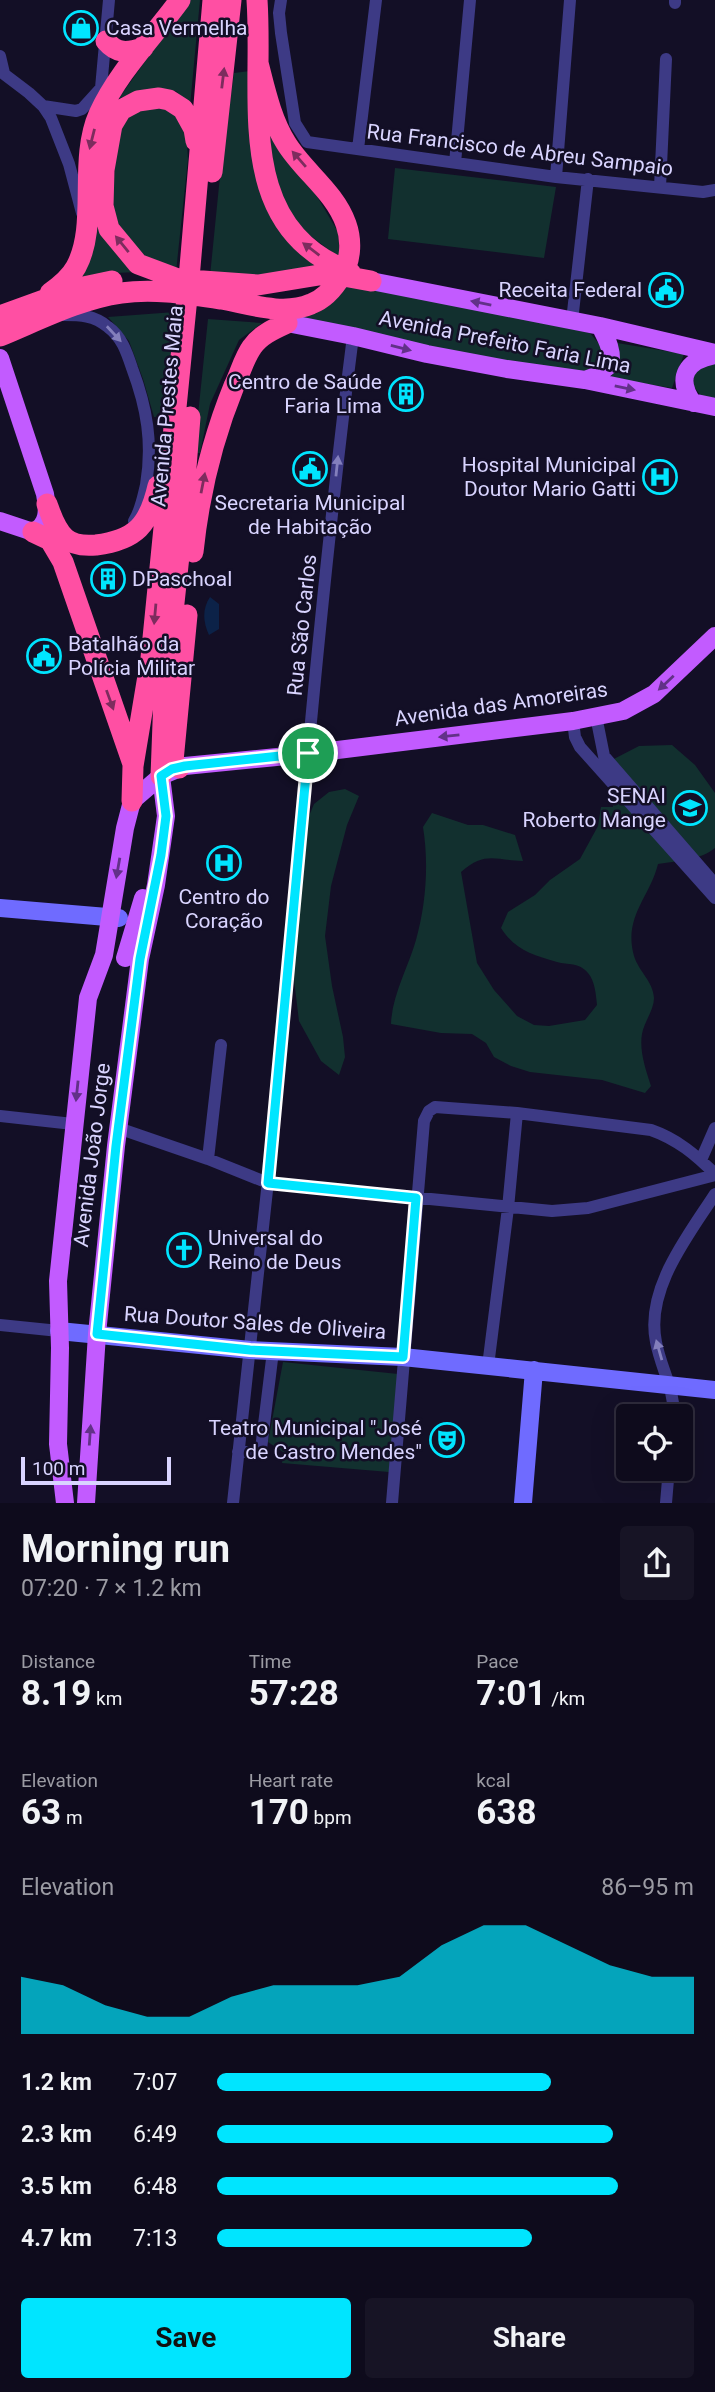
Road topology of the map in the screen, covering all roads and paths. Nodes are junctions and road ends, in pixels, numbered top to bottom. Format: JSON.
{"nodes":[{"id":1,"x":109,"y":0,"type":"edge"},
{"id":2,"x":180,"y":0,"type":"edge"},
{"id":3,"x":213,"y":0,"type":"edge"},
{"id":4,"x":231,"y":0,"type":"edge"},
{"id":5,"x":281,"y":0,"type":"edge"},
{"id":6,"x":376,"y":0,"type":"edge"},
{"id":7,"x":470,"y":0,"type":"edge"},
{"id":8,"x":570,"y":0,"type":"edge"},
{"id":9,"x":258,"y":3,"type":"edge"},
{"id":10,"x":106,"y":41,"type":"junction"},
{"id":11,"x":143,"y":48,"type":"junction"},
{"id":12,"x":0,"y":56,"type":"edge"},
{"id":13,"x":666,"y":60,"type":"dead end"},
{"id":14,"x":258,"y":63,"type":"junction"},
{"id":15,"x":2,"y":72,"type":"edge"},
{"id":16,"x":43,"y":106,"type":"junction"},
{"id":17,"x":358,"y":149,"type":"junction"},
{"id":18,"x":199,"y":159,"type":"junction"},
{"id":19,"x":455,"y":163,"type":"junction"},
{"id":20,"x":556,"y":177,"type":"junction"},
{"id":21,"x":588,"y":179,"type":"junction"},
{"id":22,"x":660,"y":187,"type":"junction"},
{"id":23,"x":715,"y":190,"type":"edge"},
{"id":24,"x":86,"y":227,"type":"junction"},
{"id":25,"x":190,"y":271,"type":"junction"},
{"id":26,"x":371,"y":281,"type":"junction"},
{"id":27,"x":72,"y":306,"type":"junction"},
{"id":28,"x":46,"y":308,"type":"junction"},
{"id":29,"x":0,"y":316,"type":"edge"},
{"id":30,"x":572,"y":321,"type":"junction"},
{"id":31,"x":287,"y":323,"type":"junction"},
{"id":32,"x":600,"y":326,"type":"junction"},
{"id":33,"x":191,"y":334,"type":"junction"},
{"id":34,"x":0,"y":335,"type":"edge"},
{"id":35,"x":353,"y":336,"type":"junction"},
{"id":36,"x":715,"y":354,"type":"edge"},
{"id":37,"x":0,"y":358,"type":"edge"},
{"id":38,"x":585,"y":380,"type":"junction"},
{"id":39,"x":693,"y":402,"type":"junction"},
{"id":40,"x":715,"y":407,"type":"edge"},
{"id":41,"x":174,"y":424,"type":"junction"},
{"id":42,"x":47,"y":503,"type":"junction"},
{"id":43,"x":0,"y":521,"type":"edge"},
{"id":44,"x":33,"y":532,"type":"junction"},
{"id":45,"x":117,"y":542,"type":"junction"},
{"id":46,"x":91,"y":546,"type":"junction"},
{"id":47,"x":68,"y":579,"type":"junction"},
{"id":48,"x":715,"y":636,"type":"edge"},
{"id":49,"x":596,"y":716,"type":"junction"},
{"id":50,"x":573,"y":722,"type":"junction"},
{"id":51,"x":308,"y":753,"type":"junction"},
{"id":52,"x":133,"y":766,"type":"junction"},
{"id":53,"x":170,"y":772,"type":"junction"},
{"id":54,"x":132,"y":801,"type":"junction"},
{"id":55,"x":166,"y":816,"type":"joint"},
{"id":56,"x":161,"y":855,"type":"junction"},
{"id":57,"x":715,"y":884,"type":"edge"},
{"id":58,"x":715,"y":898,"type":"edge"},
{"id":59,"x":0,"y":908,"type":"edge"},
{"id":60,"x":114,"y":918,"type":"junction"},
{"id":61,"x":125,"y":958,"type":"dead end"},
{"id":62,"x":88,"y":998,"type":"junction"},
{"id":63,"x":94,"y":1028,"type":"dead end"},
{"id":64,"x":221,"y":1045,"type":"dead end"},
{"id":65,"x":517,"y":1113,"type":"junction"},
{"id":66,"x":0,"y":1116,"type":"edge"},
{"id":67,"x":73,"y":1124,"type":"junction"},
{"id":68,"x":118,"y":1128,"type":"junction"},
{"id":69,"x":715,"y":1128,"type":"edge"},
{"id":70,"x":208,"y":1159,"type":"junction"},
{"id":71,"x":701,"y":1160,"type":"junction"},
{"id":72,"x":715,"y":1175,"type":"edge"},
{"id":73,"x":268,"y":1183,"type":"junction"},
{"id":74,"x":715,"y":1194,"type":"edge"},
{"id":75,"x":416,"y":1198,"type":"junction"},
{"id":76,"x":508,"y":1208,"type":"junction"},
{"id":77,"x":0,"y":1325,"type":"edge"},
{"id":78,"x":91,"y":1334,"type":"junction"},
{"id":79,"x":60,"y":1340,"type":"junction"},
{"id":80,"x":250,"y":1350,"type":"junction"},
{"id":81,"x":273,"y":1351,"type":"junction"},
{"id":82,"x":403,"y":1357,"type":"junction"},
{"id":83,"x":488,"y":1366,"type":"junction"},
{"id":84,"x":534,"y":1370,"type":"junction"},
{"id":85,"x":671,"y":1386,"type":"junction"},
{"id":86,"x":715,"y":1390,"type":"edge"},
{"id":87,"x":673,"y":1404,"type":"edge"},
{"id":88,"x":58,"y":1444,"type":"junction"},
{"id":89,"x":238,"y":1452,"type":"junction"},
{"id":90,"x":668,"y":1481,"type":"edge"},
{"id":91,"x":56,"y":1503,"type":"edge"},
{"id":92,"x":65,"y":1503,"type":"edge"},
{"id":93,"x":86,"y":1503,"type":"edge"},
{"id":94,"x":233,"y":1503,"type":"edge"},
{"id":95,"x":392,"y":1503,"type":"edge"},
{"id":96,"x":523,"y":1503,"type":"edge"},
{"id":97,"x":666,"y":1503,"type":"edge"}],
"edges":[{"from":1,"to":10,"type":"street"},
{"from":2,"to":11,"type":"highway"},
{"from":3,"to":18,"type":"highway","name":"Avenida Prestes Maia"},
{"from":25,"to":4,"type":"highway","name":"Avenida Prestes Maia","one_way":true},
{"from":5,"to":17,"type":"street","name":"Rua Francisco de Abreu Sampaio"},
{"from":6,"to":17,"type":"street"},
{"from":7,"to":19,"type":"street"},
{"from":8,"to":20,"type":"street"},
{"from":9,"to":14,"type":"highway"},
{"from":10,"to":11,"type":"highway"},
{"from":10,"to":16,"type":"street"},
{"from":11,"to":24,"type":"highway","one_way":true},
{"from":12,"to":15,"type":"street"},
{"from":13,"to":22,"type":"street"},
{"from":26,"to":14,"type":"highway","one_way":true},
{"from":27,"to":14,"type":"highway","one_way":true},
{"from":15,"to":16,"type":"street"},
{"from":16,"to":24,"type":"street"},
{"from":17,"to":19,"type":"street","name":"Rua Francisco de Abreu Sampaio"},
{"from":18,"to":25,"type":"highway","name":"Avenida Prestes Maia"},
{"from":25,"to":18,"type":"highway","one_way":true},
{"from":19,"to":20,"type":"street","name":"Rua Francisco de Abreu Sampaio"},
{"from":20,"to":21,"type":"street","name":"Rua Francisco de Abreu Sampaio"},
{"from":21,"to":22,"type":"street","name":"Rua Francisco de Abreu Sampaio"},
{"from":21,"to":30,"type":"street"},
{"from":22,"to":23,"type":"street","name":"Rua Francisco de Abreu Sampaio"},
{"from":24,"to":28,"type":"highway"},
{"from":25,"to":26,"type":"highway"},
{"from":25,"to":28,"type":"highway"},
{"from":25,"to":33,"type":"highway","name":"Avenida Prestes Maia"},
{"from":30,"to":26,"type":"main road","name":"Avenida Prefeito Faria Lima","one_way":true},
{"from":27,"to":28,"type":"highway"},
{"from":27,"to":31,"type":"highway"},
{"from":28,"to":29,"type":"highway"},
{"from":28,"to":34,"type":"highway"},
{"from":28,"to":45,"type":"street","one_way":true},
{"from":30,"to":32,"type":"main road","name":"Avenida Prefeito Faria Lima"},
{"from":31,"to":35,"type":"main road","name":"Avenida Prefeito Faria Lima"},
{"from":53,"to":31,"type":"highway","one_way":true},
{"from":32,"to":36,"type":"main road","name":"Avenida Prefeito Faria Lima"},
{"from":32,"to":38,"type":"main road"},
{"from":33,"to":41,"type":"highway","name":"Avenida Prestes Maia"},
{"from":33,"to":53,"type":"highway","name":"Avenida Prestes Maia"},
{"from":35,"to":38,"type":"main road","name":"Avenida Prefeito Faria Lima","one_way":true},
{"from":51,"to":35,"type":"street","name":"Rua São Carlos","one_way":true},
{"from":36,"to":39,"type":"main road"},
{"from":37,"to":42,"type":"main road"},
{"from":38,"to":39,"type":"main road","name":"Avenida Prefeito Faria Lima","one_way":true},
{"from":39,"to":40,"type":"main road","name":"Avenida Prefeito Faria Lima"},
{"from":41,"to":45,"type":"highway"},
{"from":41,"to":52,"type":"highway","name":"Avenida Prestes Maia","one_way":true},
{"from":42,"to":44,"type":"main road"},
{"from":42,"to":46,"type":"highway"},
{"from":43,"to":44,"type":"main road"},
{"from":44,"to":47,"type":"highway"},
{"from":45,"to":46,"type":"highway"},
{"from":46,"to":47,"type":"highway"},
{"from":47,"to":52,"type":"highway","one_way":true},
{"from":48,"to":49,"type":"main road","name":"Avenida das Amoreiras","one_way":true},
{"from":49,"to":50,"type":"main road","name":"Avenida das Amoreiras"},
{"from":49,"to":57,"type":"street"},
{"from":50,"to":51,"type":"main road","name":"Avenida das Amoreiras","one_way":true},
{"from":50,"to":58,"type":"street"},
{"from":51,"to":53,"type":"main road"},
{"from":51,"to":73,"type":"street","name":"Rua São Carlos"},
{"from":52,"to":54,"type":"highway","name":"Avenida João Jorge"},
{"from":53,"to":54,"type":"main road"},
{"from":53,"to":55,"type":"main road","name":"Avenida Prestes Maia"},
{"from":54,"to":60,"type":"main road","name":"Avenida João Jorge","one_way":true},
{"from":55,"to":56,"type":"main road","name":"Avenida João Jorge"},
{"from":56,"to":61,"type":"main road"},
{"from":56,"to":68,"type":"main road","name":"Avenida João Jorge"},
{"from":59,"to":60,"type":"main road"},
{"from":60,"to":62,"type":"main road","name":"Avenida João Jorge"},
{"from":62,"to":63,"type":"main road"},
{"from":62,"to":67,"type":"main road","name":"Avenida João Jorge","one_way":true},
{"from":64,"to":70,"type":"street"},
{"from":65,"to":71,"type":"street"},
{"from":65,"to":75,"type":"street"},
{"from":65,"to":76,"type":"street"},
{"from":66,"to":67,"type":"street"},
{"from":67,"to":79,"type":"main road","name":"Avenida João Jorge"},
{"from":68,"to":70,"type":"street"},
{"from":68,"to":78,"type":"main road","name":"Avenida João Jorge"},
{"from":69,"to":71,"type":"street"},
{"from":70,"to":73,"type":"street"},
{"from":71,"to":72,"type":"street"},
{"from":72,"to":76,"type":"street"},
{"from":73,"to":75,"type":"street"},
{"from":73,"to":80,"type":"street","name":"Rua São Carlos"},
{"from":85,"to":74,"type":"street","one_way":true},
{"from":75,"to":76,"type":"street"},
{"from":75,"to":82,"type":"street"},
{"from":76,"to":83,"type":"street"},
{"from":77,"to":79,"type":"street"},
{"from":78,"to":79,"type":"main road"},
{"from":78,"to":80,"type":"main road","name":"Rua Doutor Sales de Oliveira"},
{"from":93,"to":78,"type":"main road","name":"Avenida João Jorge","one_way":true},
{"from":79,"to":88,"type":"main road","name":"Avenida João Jorge"},
{"from":80,"to":81,"type":"main road","name":"Rua Doutor Sales de Oliveira"},
{"from":80,"to":89,"type":"street","name":"Rua São Carlos"},
{"from":81,"to":82,"type":"main road","name":"Rua Doutor Sales de Oliveira"},
{"from":81,"to":89,"type":"street"},
{"from":82,"to":83,"type":"main road","name":"Rua Doutor Sales de Oliveira"},
{"from":82,"to":95,"type":"street"},
{"from":83,"to":84,"type":"main road","name":"Rua Doutor Sales de Oliveira"},
{"from":84,"to":85,"type":"main road","name":"Rua Doutor Sales de Oliveira"},
{"from":84,"to":96,"type":"main road"},
{"from":85,"to":86,"type":"main road","name":"Rua Doutor Sales de Oliveira"},
{"from":85,"to":87,"type":"street"},
{"from":88,"to":91,"type":"street","name":"Avenida João Jorge"},
{"from":88,"to":92,"type":"main road","name":"Avenida João Jorge"},
{"from":89,"to":94,"type":"street","name":"Rua São Carlos"},
{"from":90,"to":97,"type":"street"}]}
